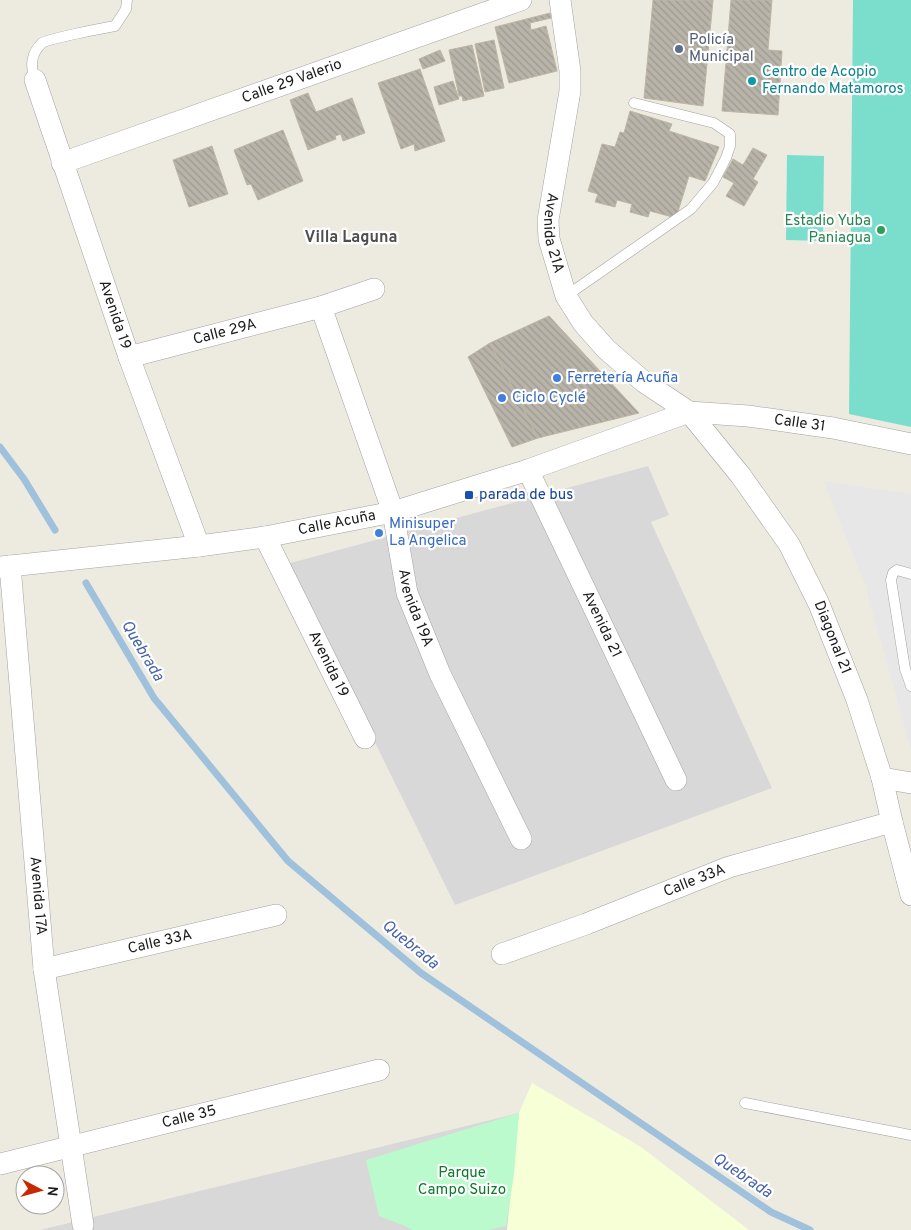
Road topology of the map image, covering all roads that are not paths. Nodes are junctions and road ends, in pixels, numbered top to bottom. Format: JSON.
{"nodes":[{"id":1,"x":128,"y":0,"type":"edge"},
{"id":2,"x":521,"y":0,"type":"edge"},
{"id":3,"x":560,"y":0,"type":"edge"},
{"id":4,"x":35,"y":80,"type":"joint"},
{"id":5,"x":634,"y":103,"type":"dead end"},
{"id":6,"x":62,"y":163,"type":"junction"},
{"id":7,"x":374,"y":288,"type":"dead end"},
{"id":8,"x":566,"y":296,"type":"junction"},
{"id":9,"x":320,"y":307,"type":"junction"},
{"id":10,"x":129,"y":357,"type":"junction"},
{"id":11,"x":689,"y":412,"type":"junction"},
{"id":12,"x":911,"y":444,"type":"edge"},
{"id":13,"x":528,"y":470,"type":"junction"},
{"id":14,"x":393,"y":512,"type":"junction"},
{"id":15,"x":265,"y":537,"type":"junction"},
{"id":16,"x":200,"y":546,"type":"junction"},
{"id":17,"x":5,"y":566,"type":"edge"},
{"id":18,"x":911,"y":574,"type":"edge"},
{"id":19,"x":911,"y":686,"type":"edge"},
{"id":20,"x":365,"y":738,"type":"dead end"},
{"id":21,"x":882,"y":778,"type":"junction"},
{"id":22,"x":676,"y":780,"type":"dead end"},
{"id":23,"x":911,"y":783,"type":"edge"},
{"id":24,"x":892,"y":822,"type":"junction"},
{"id":25,"x":521,"y":838,"type":"dead end"},
{"id":26,"x":911,"y":895,"type":"edge"},
{"id":27,"x":276,"y":915,"type":"dead end"},
{"id":28,"x":502,"y":954,"type":"dead end"},
{"id":29,"x":44,"y":969,"type":"junction"},
{"id":30,"x":379,"y":1070,"type":"dead end"},
{"id":31,"x":745,"y":1103,"type":"dead end"},
{"id":32,"x":911,"y":1135,"type":"edge"},
{"id":33,"x":71,"y":1147,"type":"junction"},
{"id":34,"x":0,"y":1164,"type":"edge"},
{"id":35,"x":83,"y":1225,"type":"dead end"}],
"edges":[{"from":1,"to":4,"type":"lane"},
{"from":2,"to":6,"type":"street","name":"Calle 29 Valerio"},
{"from":3,"to":8,"type":"street","name":"Avenida 21A"},
{"from":4,"to":6,"type":"street","name":"Avenida 19"},
{"from":5,"to":8,"type":"lane"},
{"from":6,"to":10,"type":"street","name":"Avenida 19"},
{"from":7,"to":9,"type":"street"},
{"from":8,"to":11,"type":"street","name":"Avenida 21A"},
{"from":9,"to":10,"type":"street","name":"Calle 29A"},
{"from":9,"to":14,"type":"street","name":"Avenida 19A"},
{"from":10,"to":16,"type":"street","name":"Avenida 19"},
{"from":11,"to":12,"type":"street","name":"Calle 31"},
{"from":11,"to":13,"type":"street","name":"Calle Acuña"},
{"from":11,"to":21,"type":"street","name":"Diagonal 21"},
{"from":13,"to":14,"type":"street","name":"Calle Acuña"},
{"from":13,"to":22,"type":"street","name":"Avenida 21"},
{"from":14,"to":15,"type":"street","name":"Calle Acuña"},
{"from":14,"to":25,"type":"street","name":"Avenida 19A"},
{"from":15,"to":16,"type":"street","name":"Calle Acuña"},
{"from":15,"to":20,"type":"street","name":"Avenida 19"},
{"from":16,"to":17,"type":"street","name":"Calle Acuña"},
{"from":17,"to":29,"type":"street","name":"Avenida 17A"},
{"from":18,"to":19,"type":"lane"},
{"from":21,"to":23,"type":"street"},
{"from":21,"to":24,"type":"street","name":"Diagonal 21"},
{"from":24,"to":26,"type":"street","name":"Diagonal 21"},
{"from":24,"to":28,"type":"street","name":"Calle 33A"},
{"from":27,"to":29,"type":"street","name":"Calle 33A"},
{"from":29,"to":33,"type":"street","name":"Avenida 17A"},
{"from":30,"to":33,"type":"street","name":"Calle 35"},
{"from":31,"to":32,"type":"lane"},
{"from":33,"to":34,"type":"street","name":"Calle 35"},
{"from":33,"to":35,"type":"street","name":"Avenida 17A"}]}
